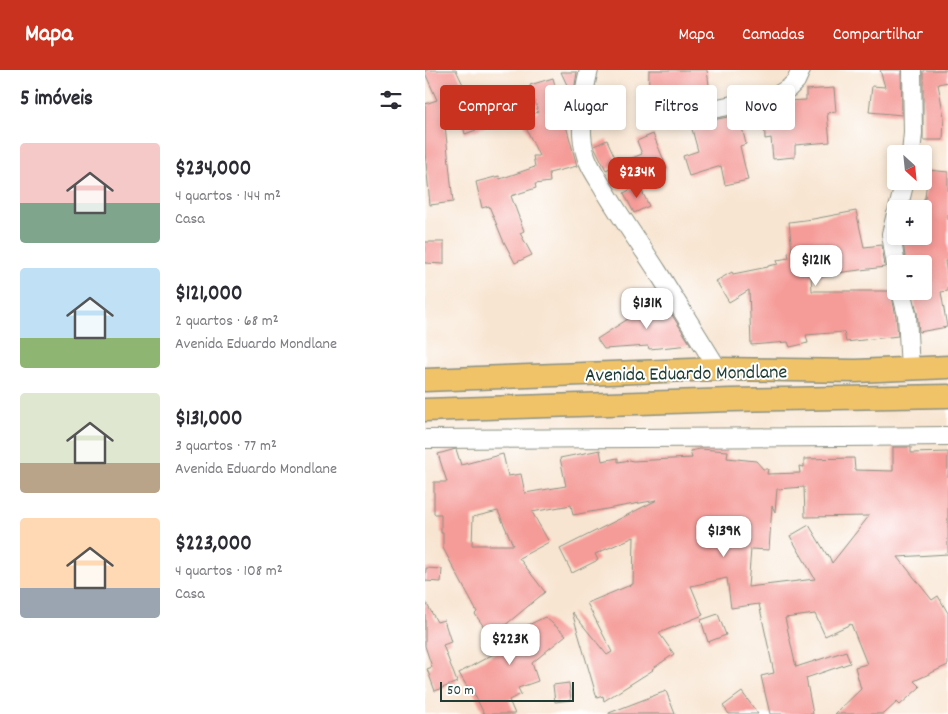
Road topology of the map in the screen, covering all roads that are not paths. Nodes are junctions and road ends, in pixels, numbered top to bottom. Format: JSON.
{"nodes":[{"id":1,"x":589,"y":70,"type":"edge"},
{"id":2,"x":801,"y":70,"type":"edge"},
{"id":3,"x":912,"y":70,"type":"edge"},
{"id":4,"x":717,"y":108,"type":"edge"},
{"id":5,"x":912,"y":145,"type":"edge"},
{"id":6,"x":903,"y":300,"type":"edge"},
{"id":7,"x":948,"y":368,"type":"edge"},
{"id":8,"x":718,"y":369,"type":"junction"},
{"id":9,"x":910,"y":369,"type":"junction"},
{"id":10,"x":425,"y":380,"type":"edge"},
{"id":11,"x":948,"y":396,"type":"edge"},
{"id":12,"x":425,"y":410,"type":"edge"},
{"id":13,"x":948,"y":436,"type":"edge"},
{"id":14,"x":425,"y":440,"type":"edge"}],
"edges":[{"from":1,"to":8,"type":"street"},
{"from":2,"to":4,"type":"street"},
{"from":3,"to":5,"type":"street"},
{"from":6,"to":9,"type":"street"},
{"from":7,"to":9,"type":"main road","name":"Avenida Eduardo Mondlane"},
{"from":8,"to":9,"type":"main road","name":"Avenida Eduardo Mondlane"},
{"from":8,"to":10,"type":"main road","name":"Avenida Eduardo Mondlane"},
{"from":11,"to":12,"type":"main road","name":"Avenida Eduardo Mondlane"},
{"from":13,"to":14,"type":"street"}]}
